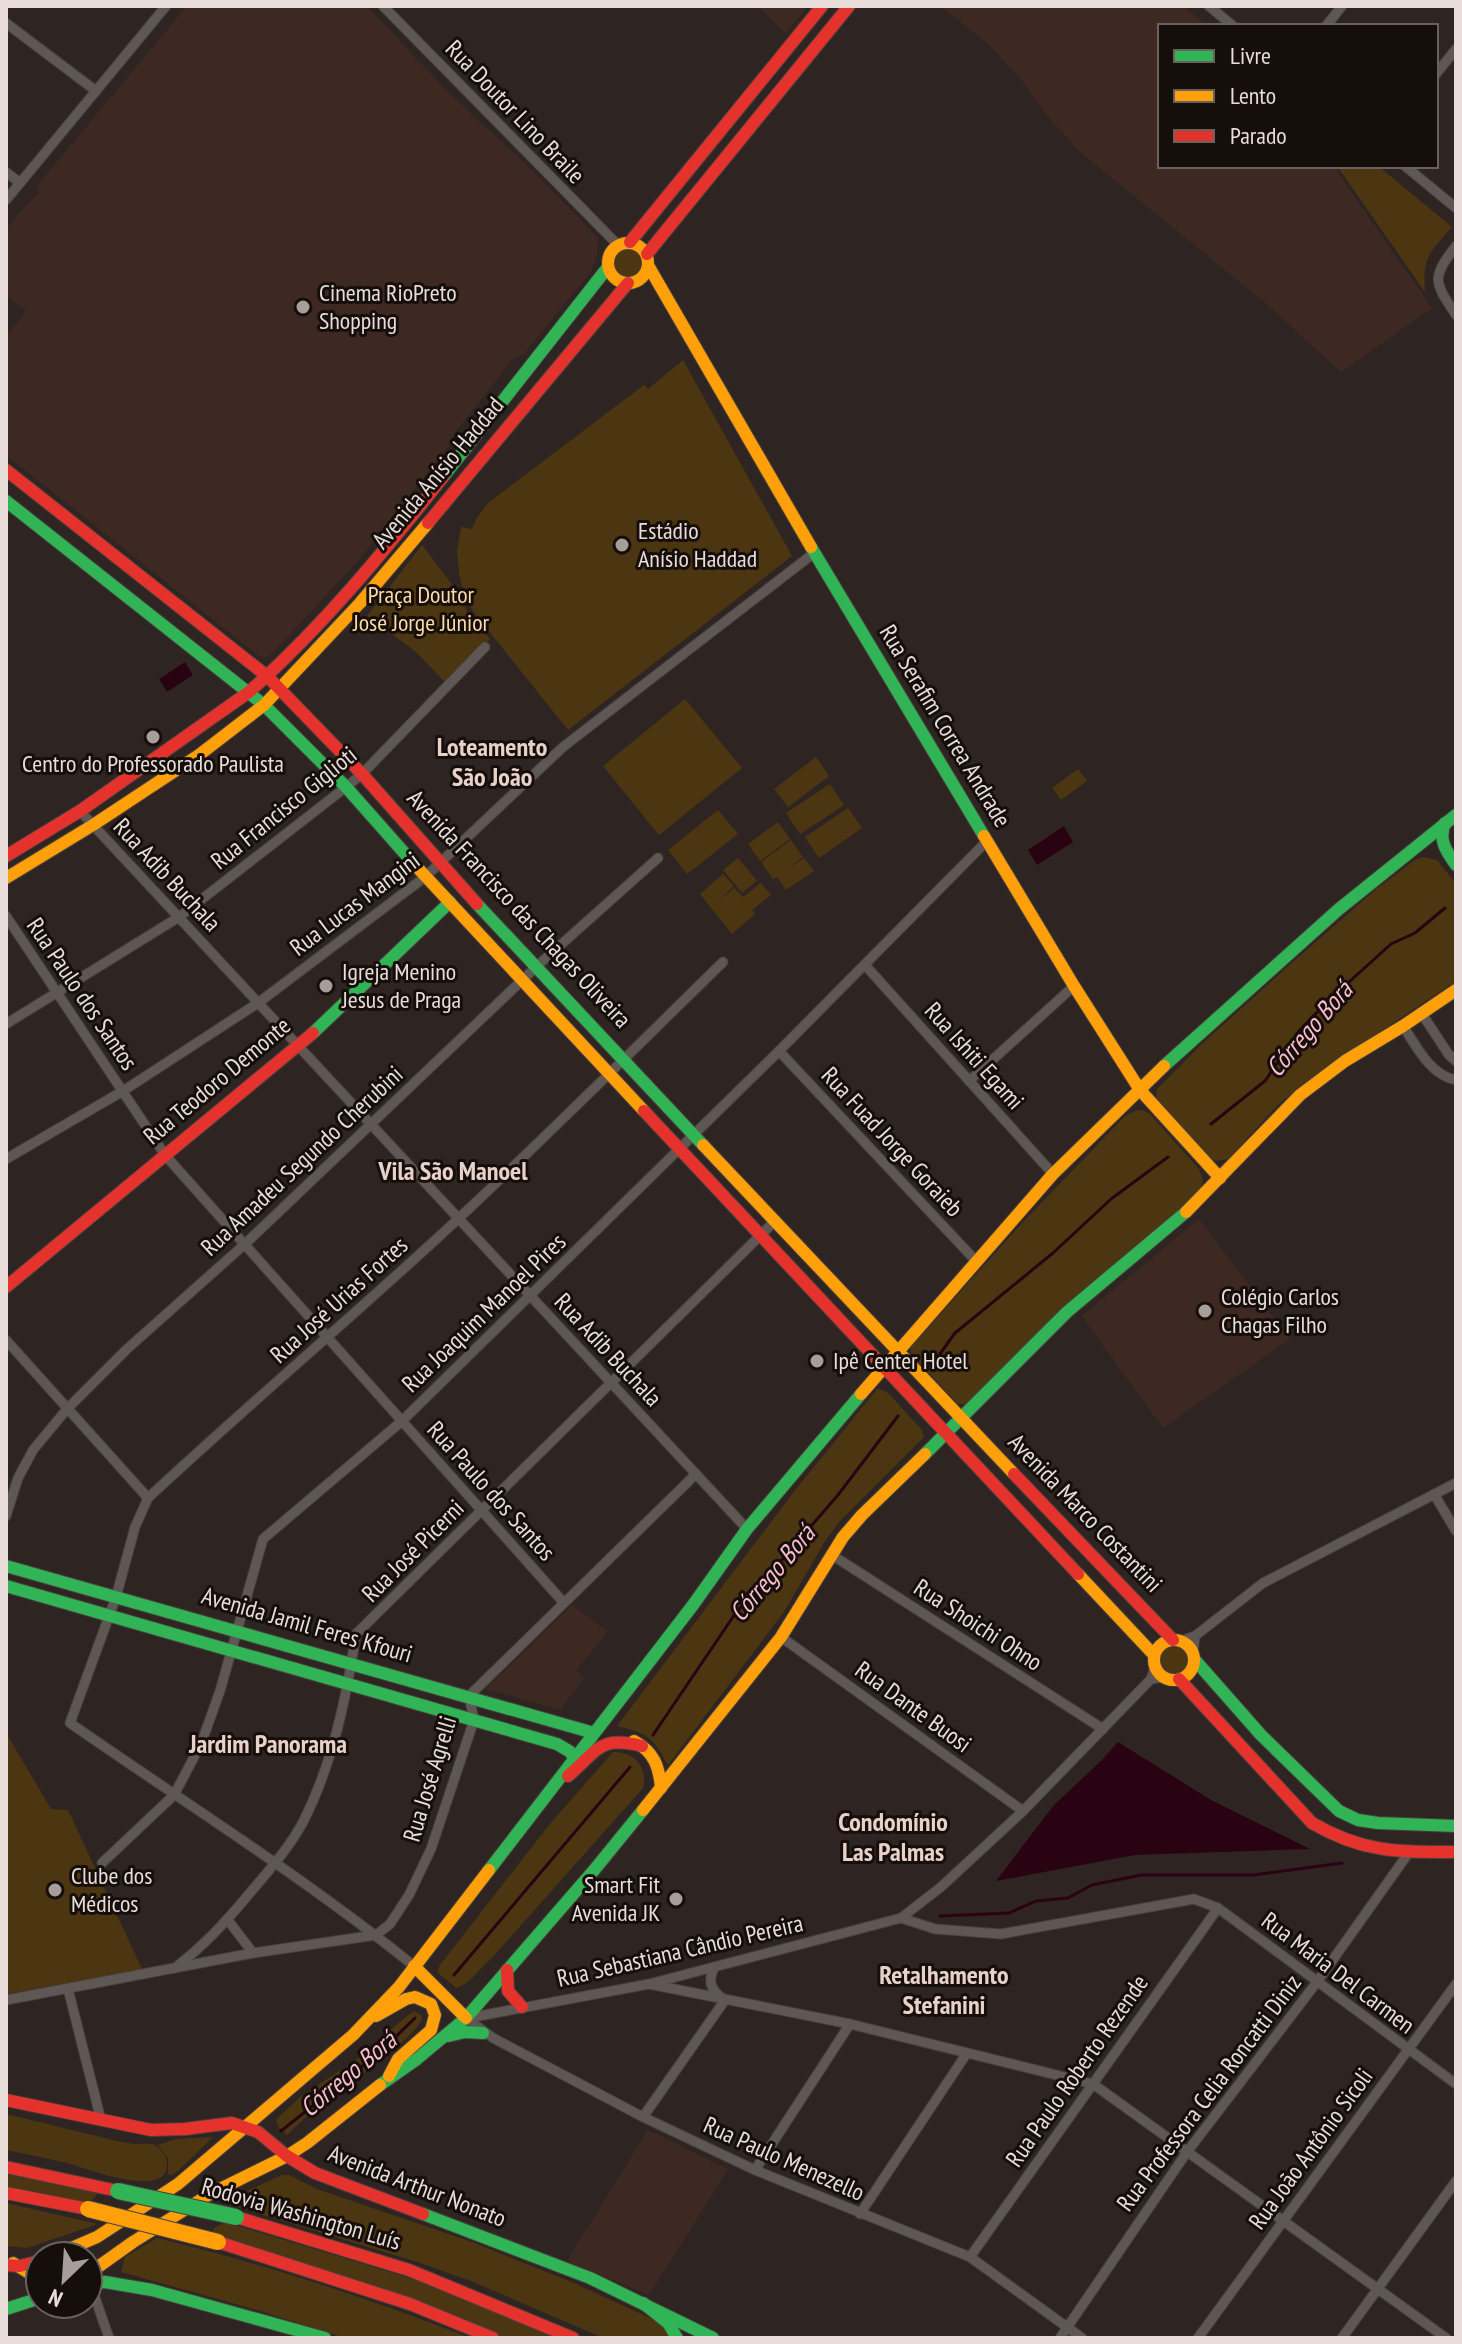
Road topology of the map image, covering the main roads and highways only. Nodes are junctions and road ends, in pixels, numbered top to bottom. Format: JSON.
{"nodes":[{"id":1,"x":822,"y":6,"type":"edge"},
{"id":2,"x":849,"y":6,"type":"edge"},
{"id":3,"x":791,"y":45,"type":"junction"},
{"id":4,"x":807,"y":59,"type":"junction"},
{"id":5,"x":624,"y":244,"type":"junction"},
{"id":6,"x":608,"y":267,"type":"junction"},
{"id":7,"x":649,"y":269,"type":"junction"},
{"id":8,"x":628,"y":283,"type":"junction"},
{"id":9,"x":6,"y":470,"type":"edge"},
{"id":10,"x":6,"y":501,"type":"edge"},
{"id":11,"x":413,"y":515,"type":"junction"},
{"id":12,"x":427,"y":526,"type":"junction"},
{"id":13,"x":80,"y":529,"type":"junction"},
{"id":14,"x":63,"y":546,"type":"junction"},
{"id":15,"x":195,"y":620,"type":"junction"},
{"id":16,"x":181,"y":639,"type":"junction"},
{"id":17,"x":267,"y":676,"type":"junction"},
{"id":18,"x":279,"y":689,"type":"junction"},
{"id":19,"x":249,"y":692,"type":"junction"},
{"id":20,"x":264,"y":705,"type":"junction"},
{"id":21,"x":1451,"y":819,"type":"edge"},
{"id":22,"x":1419,"y":843,"type":"junction"},
{"id":23,"x":1441,"y":845,"type":"junction"},
{"id":24,"x":6,"y":856,"type":"edge"},
{"id":25,"x":1456,"y":865,"type":"edge"},
{"id":26,"x":6,"y":878,"type":"edge"},
{"id":27,"x":450,"y":902,"type":"junction"},
{"id":28,"x":1456,"y":990,"type":"edge"},
{"id":29,"x":1140,"y":1090,"type":"junction"},
{"id":30,"x":1220,"y":1178,"type":"junction"},
{"id":31,"x":6,"y":1287,"type":"edge"},
{"id":32,"x":897,"y":1350,"type":"junction"},
{"id":33,"x":884,"y":1366,"type":"junction"},
{"id":34,"x":961,"y":1419,"type":"junction"},
{"id":35,"x":947,"y":1433,"type":"junction"},
{"id":36,"x":986,"y":1445,"type":"junction"},
{"id":37,"x":970,"y":1459,"type":"junction"},
{"id":38,"x":6,"y":1566,"type":"edge"},
{"id":39,"x":6,"y":1586,"type":"edge"},
{"id":40,"x":1183,"y":1639,"type":"junction"},
{"id":41,"x":1193,"y":1657,"type":"junction"},
{"id":42,"x":1161,"y":1671,"type":"junction"},
{"id":43,"x":594,"y":1733,"type":"junction"},
{"id":44,"x":642,"y":1746,"type":"junction"},
{"id":45,"x":575,"y":1758,"type":"junction"},
{"id":46,"x":553,"y":1786,"type":"junction"},
{"id":47,"x":661,"y":1788,"type":"junction"},
{"id":48,"x":1456,"y":1826,"type":"edge"},
{"id":49,"x":1456,"y":1852,"type":"edge"},
{"id":50,"x":414,"y":1966,"type":"junction"},
{"id":51,"x":507,"y":1970,"type":"junction"},
{"id":52,"x":522,"y":2007,"type":"road end"},
{"id":53,"x":370,"y":2018,"type":"junction"},
{"id":54,"x":466,"y":2018,"type":"junction"},
{"id":55,"x":483,"y":2033,"type":"road end"},
{"id":56,"x":440,"y":2039,"type":"junction"},
{"id":57,"x":387,"y":2079,"type":"junction"},
{"id":58,"x":6,"y":2100,"type":"edge"},
{"id":59,"x":245,"y":2127,"type":"junction"},
{"id":60,"x":287,"y":2156,"type":"junction"},
{"id":61,"x":6,"y":2167,"type":"edge"},
{"id":62,"x":6,"y":2193,"type":"edge"},
{"id":63,"x":90,"y":2240,"type":"edge"},
{"id":64,"x":104,"y":2267,"type":"edge"},
{"id":65,"x":104,"y":2282,"type":"edge"},
{"id":66,"x":643,"y":2303,"type":"junction"},
{"id":67,"x":325,"y":2338,"type":"edge"},
{"id":68,"x":493,"y":2338,"type":"edge"},
{"id":69,"x":573,"y":2338,"type":"edge"},
{"id":70,"x":677,"y":2338,"type":"edge"},
{"id":71,"x":713,"y":2338,"type":"edge"}],
"edges":[{"from":1,"to":3,"type":"main road"},
{"from":2,"to":4,"type":"main road"},
{"from":3,"to":4,"type":"main road"},
{"from":3,"to":5,"type":"main road"},
{"from":4,"to":7,"type":"main road"},
{"from":5,"to":6,"type":"main road"},
{"from":5,"to":7,"type":"main road"},
{"from":6,"to":8,"type":"main road"},
{"from":6,"to":11,"type":"main road","name":"Avenida Anísio Haddad"},
{"from":7,"to":8,"type":"main road"},
{"from":7,"to":29,"type":"main road","name":"Rua Serafim Correa Andrade"},
{"from":8,"to":12,"type":"main road","name":"Avenida Anísio Haddad"},
{"from":9,"to":13,"type":"main road","name":"Avenida Francisco das Chagas Oliveira"},
{"from":10,"to":14,"type":"main road","name":"Avenida Francisco das Chagas Oliveira"},
{"from":11,"to":12,"type":"main road"},
{"from":11,"to":17,"type":"main road","name":"Avenida Anísio Haddad"},
{"from":12,"to":18,"type":"main road","name":"Avenida Anísio Haddad"},
{"from":13,"to":14,"type":"main road"},
{"from":13,"to":15,"type":"main road","name":"Avenida Francisco das Chagas Oliveira"},
{"from":14,"to":16,"type":"main road","name":"Avenida Francisco das Chagas Oliveira"},
{"from":15,"to":16,"type":"main road"},
{"from":15,"to":17,"type":"main road","name":"Avenida Francisco das Chagas Oliveira"},
{"from":16,"to":19,"type":"main road","name":"Avenida Francisco das Chagas Oliveira"},
{"from":17,"to":18,"type":"main road","name":"Avenida Francisco das Chagas Oliveira"},
{"from":17,"to":19,"type":"main road","name":"Avenida Anísio Haddad"},
{"from":18,"to":20,"type":"main road","name":"Avenida Anísio Haddad"},
{"from":18,"to":32,"type":"main road","name":"Avenida Francisco das Chagas Oliveira"},
{"from":19,"to":20,"type":"main road","name":"Avenida Francisco das Chagas Oliveira"},
{"from":19,"to":24,"type":"main road","name":"Avenida Anísio Haddad"},
{"from":20,"to":26,"type":"main road","name":"Avenida Anísio Haddad"},
{"from":20,"to":27,"type":"main road","name":"Avenida Francisco das Chagas Oliveira"},
{"from":21,"to":22,"type":"main road"},
{"from":21,"to":23,"type":"main road"},
{"from":22,"to":23,"type":"main road"},
{"from":22,"to":29,"type":"main road"},
{"from":23,"to":25,"type":"main road"},
{"from":27,"to":31,"type":"main road","name":"Rua Teodoro Demonte"},
{"from":27,"to":33,"type":"main road","name":"Avenida Francisco das Chagas Oliveira"},
{"from":28,"to":30,"type":"main road"},
{"from":29,"to":30,"type":"main road","name":"Rua Serafim Correa Andrade"},
{"from":29,"to":32,"type":"main road"},
{"from":30,"to":34,"type":"main road"},
{"from":32,"to":33,"type":"main road"},
{"from":32,"to":34,"type":"main road","name":"Avenida Francisco das Chagas Oliveira"},
{"from":33,"to":35,"type":"main road","name":"Avenida Francisco das Chagas Oliveira"},
{"from":33,"to":43,"type":"main road"},
{"from":34,"to":35,"type":"main road"},
{"from":34,"to":36,"type":"main road","name":"Avenida Marco Costantini"},
{"from":35,"to":37,"type":"main road","name":"Avenida Marco Costantini"},
{"from":35,"to":47,"type":"main road"},
{"from":36,"to":37,"type":"main road"},
{"from":36,"to":40,"type":"main road","name":"Avenida Marco Costantini"},
{"from":37,"to":42,"type":"main road","name":"Avenida Marco Costantini"},
{"from":38,"to":43,"type":"main road","name":"Avenida Jamil Feres Kfouri"},
{"from":39,"to":45,"type":"main road","name":"Avenida Jamil Feres Kfouri"},
{"from":40,"to":41,"type":"main road","name":"Avenida Marco Costantini"},
{"from":40,"to":42,"type":"main road"},
{"from":41,"to":42,"type":"main road"},
{"from":41,"to":48,"type":"main road","name":"Avenida Marco Costantini"},
{"from":42,"to":49,"type":"main road","name":"Avenida Marco Costantini"},
{"from":43,"to":44,"type":"main road","name":"Avenida Jamil Feres Kfouri"},
{"from":43,"to":45,"type":"main road"},
{"from":44,"to":46,"type":"main road"},
{"from":44,"to":47,"type":"main road"},
{"from":45,"to":46,"type":"main road"},
{"from":46,"to":50,"type":"main road"},
{"from":47,"to":51,"type":"main road"},
{"from":50,"to":53,"type":"main road"},
{"from":50,"to":54,"type":"main road"},
{"from":51,"to":52,"type":"main road"},
{"from":51,"to":54,"type":"main road"},
{"from":53,"to":57,"type":"main road"},
{"from":53,"to":59,"type":"main road"},
{"from":54,"to":56,"type":"main road"},
{"from":55,"to":56,"type":"main road"},
{"from":56,"to":57,"type":"main road"},
{"from":57,"to":60,"type":"main road"},
{"from":58,"to":59,"type":"main road"},
{"from":59,"to":60,"type":"main road","name":"Avenida Arthur Nonato"},
{"from":59,"to":63,"type":"main road"},
{"from":60,"to":64,"type":"main road"},
{"from":60,"to":66,"type":"main road","name":"Avenida Arthur Nonato"},
{"from":61,"to":69,"type":"main road","name":"Rodovia Washington Luís","bridge":true},
{"from":62,"to":68,"type":"main road","name":"Rodovia Washington Luís","bridge":true},
{"from":65,"to":67,"type":"main road"},
{"from":66,"to":70,"type":"main road"},
{"from":66,"to":71,"type":"main road","name":"Avenida Arthur Nonato"}]}
